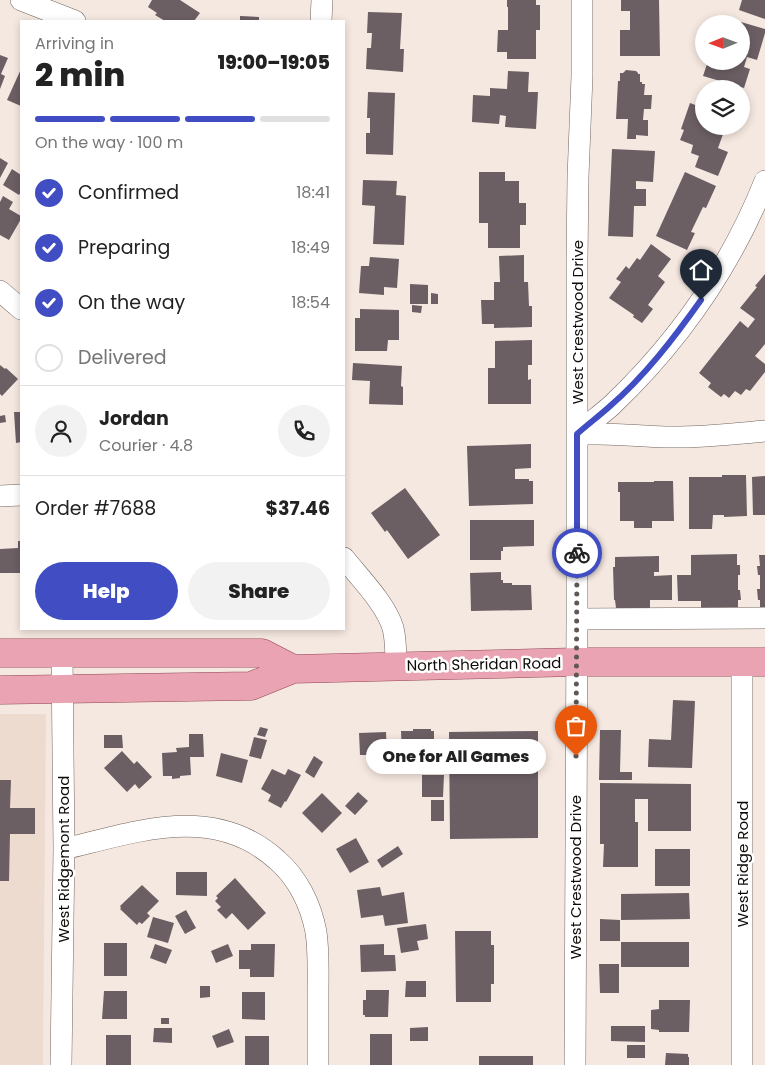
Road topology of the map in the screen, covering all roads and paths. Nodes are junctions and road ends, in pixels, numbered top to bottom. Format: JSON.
{"nodes":[{"id":1,"x":21,"y":0,"type":"edge"},
{"id":2,"x":322,"y":0,"type":"edge"},
{"id":3,"x":582,"y":0,"type":"edge"},
{"id":4,"x":72,"y":20,"type":"edge"},
{"id":5,"x":321,"y":20,"type":"edge"},
{"id":6,"x":765,"y":181,"type":"edge"},
{"id":7,"x":765,"y":226,"type":"edge"},
{"id":8,"x":742,"y":232,"type":"junction"},
{"id":9,"x":0,"y":291,"type":"edge"},
{"id":10,"x":20,"y":308,"type":"edge"},
{"id":11,"x":765,"y":431,"type":"edge"},
{"id":12,"x":577,"y":434,"type":"junction"},
{"id":13,"x":20,"y":495,"type":"edge"},
{"id":14,"x":0,"y":496,"type":"edge"},
{"id":15,"x":345,"y":559,"type":"edge"},
{"id":16,"x":765,"y":618,"type":"edge"},
{"id":17,"x":577,"y":619,"type":"junction"},
{"id":18,"x":0,"y":653,"type":"edge"},
{"id":19,"x":62,"y":653,"type":"junction"},
{"id":20,"x":576,"y":662,"type":"junction"},
{"id":21,"x":754,"y":662,"type":"edge"},
{"id":22,"x":396,"y":666,"type":"junction"},
{"id":23,"x":293,"y":669,"type":"junction"},
{"id":24,"x":63,"y":689,"type":"junction"},
{"id":25,"x":0,"y":690,"type":"edge"},
{"id":26,"x":64,"y":849,"type":"junction"},
{"id":27,"x":61,"y":1065,"type":"edge"},
{"id":28,"x":318,"y":1065,"type":"edge"},
{"id":29,"x":575,"y":1065,"type":"edge"},
{"id":30,"x":742,"y":1065,"type":"edge"}],
"edges":[{"from":1,"to":4,"type":"street"},
{"from":2,"to":5,"type":"street"},
{"from":3,"to":12,"type":"street","name":"West Crestwood Drive"},
{"from":6,"to":8,"type":"street"},
{"from":7,"to":8,"type":"street"},
{"from":8,"to":12,"type":"street"},
{"from":9,"to":10,"type":"street"},
{"from":11,"to":12,"type":"street"},
{"from":12,"to":17,"type":"street","name":"West Crestwood Drive"},
{"from":13,"to":14,"type":"street"},
{"from":15,"to":22,"type":"street"},
{"from":16,"to":17,"type":"street"},
{"from":17,"to":20,"type":"street","name":"West Crestwood Drive"},
{"from":18,"to":19,"type":"main road","name":"North Sheridan Road"},
{"from":19,"to":23,"type":"main road","name":"North Sheridan Road"},
{"from":19,"to":24,"type":"street","name":"West Ridgemont Road"},
{"from":20,"to":21,"type":"main road","name":"North Sheridan Road"},
{"from":20,"to":22,"type":"main road","name":"North Sheridan Road"},
{"from":20,"to":29,"type":"street","name":"West Crestwood Drive"},
{"from":21,"to":30,"type":"street","name":"West Ridge Road"},
{"from":22,"to":23,"type":"main road","name":"North Sheridan Road"},
{"from":23,"to":24,"type":"main road","name":"North Sheridan Road"},
{"from":24,"to":25,"type":"main road","name":"North Sheridan Road"},
{"from":24,"to":26,"type":"street","name":"West Ridgemont Road"},
{"from":26,"to":27,"type":"street","name":"West Ridgemont Road"},
{"from":26,"to":28,"type":"street"}]}
